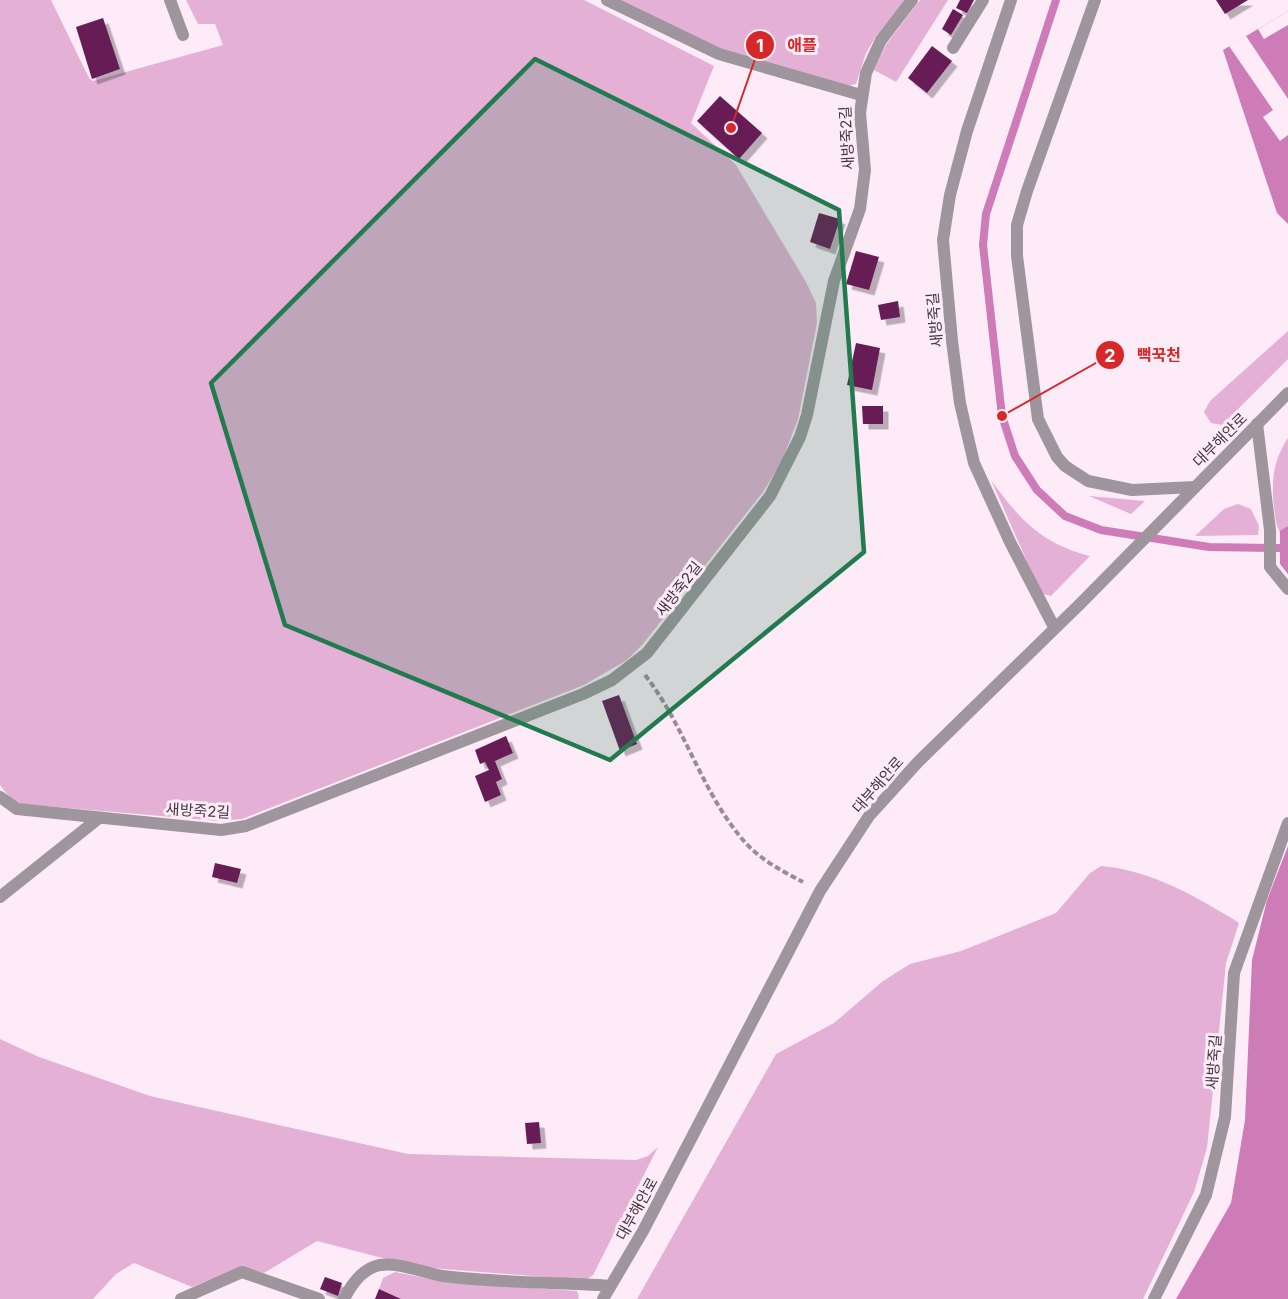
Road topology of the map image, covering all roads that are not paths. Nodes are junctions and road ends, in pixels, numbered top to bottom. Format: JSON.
{"nodes":[{"id":1,"x":170,"y":0,"type":"edge"},
{"id":2,"x":607,"y":0,"type":"edge"},
{"id":3,"x":912,"y":0,"type":"edge"},
{"id":4,"x":983,"y":0,"type":"edge"},
{"id":5,"x":1011,"y":0,"type":"edge"},
{"id":6,"x":1095,"y":0,"type":"edge"},
{"id":7,"x":183,"y":34,"type":"dead end"},
{"id":8,"x":953,"y":48,"type":"dead end"},
{"id":9,"x":861,"y":95,"type":"junction"},
{"id":10,"x":1288,"y":393,"type":"edge"},
{"id":11,"x":1257,"y":424,"type":"junction"},
{"id":12,"x":1194,"y":487,"type":"junction"},
{"id":13,"x":1288,"y":589,"type":"edge"},
{"id":14,"x":1054,"y":627,"type":"junction"},
{"id":15,"x":0,"y":796,"type":"edge"},
{"id":16,"x":99,"y":818,"type":"junction"},
{"id":17,"x":1288,"y":823,"type":"edge"},
{"id":18,"x":0,"y":897,"type":"edge"},
{"id":19,"x":610,"y":1286,"type":"junction"},
{"id":20,"x":181,"y":1299,"type":"edge"},
{"id":21,"x":319,"y":1299,"type":"edge"},
{"id":22,"x":344,"y":1299,"type":"edge"},
{"id":23,"x":603,"y":1299,"type":"edge"},
{"id":24,"x":1154,"y":1299,"type":"edge"}],
"edges":[{"from":1,"to":7,"type":"street"},
{"from":2,"to":9,"type":"street"},
{"from":3,"to":9,"type":"street","name":"새방죽2길"},
{"from":4,"to":8,"type":"street"},
{"from":5,"to":14,"type":"street","name":"새방죽길"},
{"from":6,"to":12,"type":"street"},
{"from":9,"to":16,"type":"street","name":"새방죽2길"},
{"from":10,"to":11,"type":"street","name":"대부해안로"},
{"from":11,"to":12,"type":"street","name":"대부해안로"},
{"from":11,"to":13,"type":"street"},
{"from":12,"to":14,"type":"street","name":"대부해안로"},
{"from":14,"to":19,"type":"street","name":"대부해안로"},
{"from":15,"to":16,"type":"street","name":"새방죽2길"},
{"from":16,"to":18,"type":"street"},
{"from":17,"to":24,"type":"street","name":"새방죽길"},
{"from":19,"to":22,"type":"street"},
{"from":19,"to":23,"type":"street","name":"대부해안로"},
{"from":20,"to":21,"type":"street"}]}
